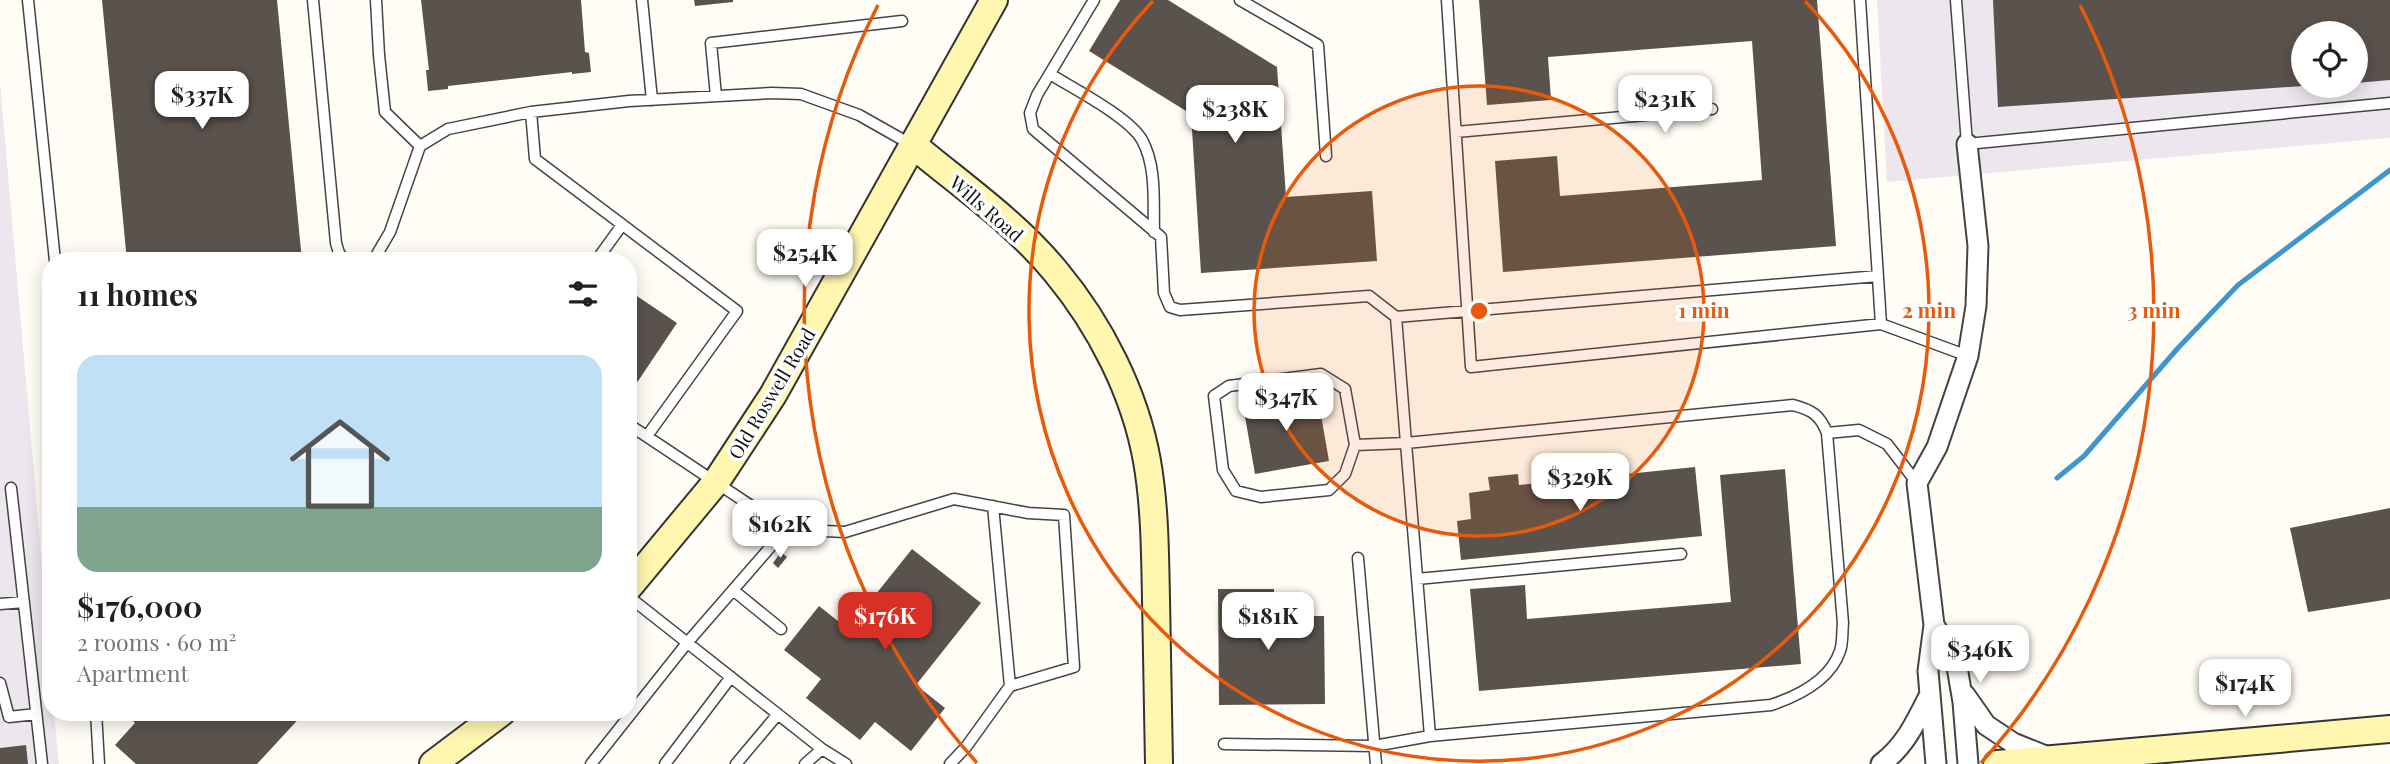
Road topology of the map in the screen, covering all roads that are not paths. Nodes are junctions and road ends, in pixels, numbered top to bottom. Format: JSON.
{"nodes":[{"id":1,"x":28,"y":0,"type":"edge"},
{"id":2,"x":313,"y":0,"type":"edge"},
{"id":3,"x":376,"y":0,"type":"edge"},
{"id":4,"x":642,"y":0,"type":"edge"},
{"id":5,"x":994,"y":0,"type":"edge"},
{"id":6,"x":1094,"y":0,"type":"edge"},
{"id":7,"x":1240,"y":0,"type":"edge"},
{"id":8,"x":1447,"y":0,"type":"edge"},
{"id":9,"x":1860,"y":0,"type":"edge"},
{"id":10,"x":1956,"y":0,"type":"edge"},
{"id":11,"x":902,"y":22,"type":"dead end"},
{"id":12,"x":1050,"y":74,"type":"junction"},
{"id":13,"x":716,"y":96,"type":"junction"},
{"id":14,"x":652,"y":100,"type":"junction"},
{"id":15,"x":2390,"y":103,"type":"edge"},
{"id":16,"x":1712,"y":110,"type":"dead end"},
{"id":17,"x":531,"y":112,"type":"junction"},
{"id":18,"x":1455,"y":132,"type":"junction"},
{"id":19,"x":1967,"y":144,"type":"junction"},
{"id":20,"x":913,"y":145,"type":"junction"},
{"id":21,"x":420,"y":146,"type":"junction"},
{"id":22,"x":1326,"y":156,"type":"dead end"},
{"id":23,"x":622,"y":225,"type":"junction"},
{"id":24,"x":1154,"y":232,"type":"junction"},
{"id":25,"x":54,"y":252,"type":"edge"},
{"id":26,"x":338,"y":252,"type":"edge"},
{"id":27,"x":378,"y":252,"type":"edge"},
{"id":28,"x":602,"y":252,"type":"edge"},
{"id":29,"x":1878,"y":276,"type":"junction"},
{"id":30,"x":1467,"y":310,"type":"junction"},
{"id":31,"x":1396,"y":317,"type":"junction"},
{"id":32,"x":1881,"y":324,"type":"junction"},
{"id":33,"x":1968,"y":356,"type":"junction"},
{"id":34,"x":637,"y":430,"type":"edge"},
{"id":35,"x":1827,"y":433,"type":"junction"},
{"id":36,"x":647,"y":436,"type":"junction"},
{"id":37,"x":1406,"y":443,"type":"junction"},
{"id":38,"x":1355,"y":445,"type":"junction"},
{"id":39,"x":716,"y":482,"type":"junction"},
{"id":40,"x":1917,"y":483,"type":"junction"},
{"id":41,"x":11,"y":488,"type":"dead end"},
{"id":42,"x":993,"y":506,"type":"junction"},
{"id":43,"x":786,"y":529,"type":"junction"},
{"id":44,"x":1681,"y":554,"type":"dead end"},
{"id":45,"x":1358,"y":558,"type":"dead end"},
{"id":46,"x":637,"y":577,"type":"edge"},
{"id":47,"x":1417,"y":579,"type":"junction"},
{"id":48,"x":733,"y":590,"type":"junction"},
{"id":49,"x":24,"y":602,"type":"junction"},
{"id":50,"x":637,"y":603,"type":"edge"},
{"id":51,"x":0,"y":604,"type":"edge"},
{"id":52,"x":1934,"y":625,"type":"junction"},
{"id":53,"x":781,"y":629,"type":"dead end"},
{"id":54,"x":687,"y":643,"type":"junction"},
{"id":55,"x":731,"y":677,"type":"junction"},
{"id":56,"x":0,"y":683,"type":"edge"},
{"id":57,"x":1010,"y":686,"type":"junction"},
{"id":58,"x":1961,"y":689,"type":"junction"},
{"id":59,"x":1929,"y":695,"type":"junction"},
{"id":60,"x":637,"y":706,"type":"edge"},
{"id":61,"x":36,"y":714,"type":"junction"},
{"id":62,"x":778,"y":714,"type":"junction"},
{"id":63,"x":97,"y":721,"type":"edge"},
{"id":64,"x":490,"y":721,"type":"edge"},
{"id":65,"x":625,"y":721,"type":"edge"},
{"id":66,"x":2390,"y":729,"type":"edge"},
{"id":67,"x":1430,"y":736,"type":"junction"},
{"id":68,"x":1224,"y":744,"type":"dead end"},
{"id":69,"x":1374,"y":746,"type":"junction"},
{"id":70,"x":822,"y":749,"type":"junction"},
{"id":71,"x":2037,"y":762,"type":"edge"},
{"id":72,"x":42,"y":764,"type":"edge"},
{"id":73,"x":99,"y":764,"type":"edge"},
{"id":74,"x":433,"y":764,"type":"edge"},
{"id":75,"x":591,"y":764,"type":"edge"},
{"id":76,"x":665,"y":764,"type":"edge"},
{"id":77,"x":736,"y":764,"type":"edge"},
{"id":78,"x":805,"y":764,"type":"edge"},
{"id":79,"x":846,"y":764,"type":"edge"},
{"id":80,"x":950,"y":764,"type":"edge"},
{"id":81,"x":1158,"y":764,"type":"edge"},
{"id":82,"x":1376,"y":764,"type":"edge"},
{"id":83,"x":1881,"y":764,"type":"edge"},
{"id":84,"x":1936,"y":764,"type":"edge"},
{"id":85,"x":1968,"y":764,"type":"edge"},
{"id":86,"x":1997,"y":764,"type":"edge"}],
"edges":[{"from":1,"to":25,"type":"lane"},
{"from":2,"to":26,"type":"lane"},
{"from":3,"to":21,"type":"lane"},
{"from":4,"to":14,"type":"lane"},
{"from":5,"to":20,"type":"street","name":"Old Roswell Road"},
{"from":6,"to":12,"type":"lane"},
{"from":7,"to":22,"type":"lane"},
{"from":8,"to":18,"type":"lane"},
{"from":9,"to":29,"type":"lane"},
{"from":10,"to":19,"type":"lane"},
{"from":11,"to":13,"type":"lane"},
{"from":12,"to":24,"type":"lane"},
{"from":12,"to":24,"type":"lane"},
{"from":13,"to":14,"type":"lane","name":"Wills Road"},
{"from":13,"to":20,"type":"lane","name":"Wills Road"},
{"from":14,"to":17,"type":"lane","name":"Wills Road"},
{"from":15,"to":19,"type":"lane"},
{"from":16,"to":18,"type":"lane"},
{"from":17,"to":21,"type":"lane","name":"Wills Road"},
{"from":17,"to":23,"type":"lane"},
{"from":18,"to":30,"type":"lane"},
{"from":19,"to":33,"type":"street"},
{"from":20,"to":39,"type":"street","name":"Old Roswell Road"},
{"from":20,"to":81,"type":"street","name":"Wills Road"},
{"from":21,"to":27,"type":"lane"},
{"from":23,"to":28,"type":"lane"},
{"from":23,"to":36,"type":"lane"},
{"from":24,"to":31,"type":"lane"},
{"from":29,"to":30,"type":"lane"},
{"from":29,"to":32,"type":"lane"},
{"from":30,"to":31,"type":"lane"},
{"from":30,"to":32,"type":"lane"},
{"from":31,"to":37,"type":"lane"},
{"from":32,"to":33,"type":"lane"},
{"from":33,"to":40,"type":"street"},
{"from":34,"to":36,"type":"lane"},
{"from":35,"to":37,"type":"lane"},
{"from":35,"to":40,"type":"lane"},
{"from":35,"to":67,"type":"lane"},
{"from":36,"to":39,"type":"lane"},
{"from":37,"to":38,"type":"lane"},
{"from":37,"to":47,"type":"lane"},
{"from":38,"to":38,"type":"lane"},
{"from":39,"to":43,"type":"lane"},
{"from":39,"to":46,"type":"street","name":"Old Roswell Road"},
{"from":40,"to":52,"type":"street"},
{"from":41,"to":49,"type":"lane"},
{"from":42,"to":43,"type":"lane"},
{"from":42,"to":57,"type":"lane"},
{"from":42,"to":57,"type":"lane"},
{"from":43,"to":48,"type":"lane"},
{"from":44,"to":47,"type":"lane"},
{"from":45,"to":69,"type":"lane"},
{"from":47,"to":67,"type":"lane"},
{"from":48,"to":53,"type":"lane"},
{"from":48,"to":54,"type":"lane"},
{"from":49,"to":51,"type":"lane"},
{"from":49,"to":61,"type":"lane"},
{"from":50,"to":54,"type":"lane"},
{"from":52,"to":58,"type":"street"},
{"from":52,"to":59,"type":"street"},
{"from":54,"to":55,"type":"lane"},
{"from":54,"to":60,"type":"lane"},
{"from":55,"to":62,"type":"lane"},
{"from":55,"to":76,"type":"lane"},
{"from":56,"to":61,"type":"lane"},
{"from":57,"to":80,"type":"lane"},
{"from":58,"to":71,"type":"street"},
{"from":58,"to":85,"type":"street"},
{"from":59,"to":83,"type":"street"},
{"from":59,"to":84,"type":"street"},
{"from":61,"to":72,"type":"lane"},
{"from":62,"to":70,"type":"lane"},
{"from":62,"to":77,"type":"lane"},
{"from":63,"to":73,"type":"lane"},
{"from":64,"to":74,"type":"street"},
{"from":65,"to":75,"type":"lane"},
{"from":66,"to":71,"type":"street"},
{"from":67,"to":69,"type":"lane"},
{"from":68,"to":69,"type":"lane"},
{"from":69,"to":82,"type":"lane"},
{"from":70,"to":78,"type":"lane"},
{"from":70,"to":79,"type":"lane"},
{"from":71,"to":86,"type":"street"}]}
